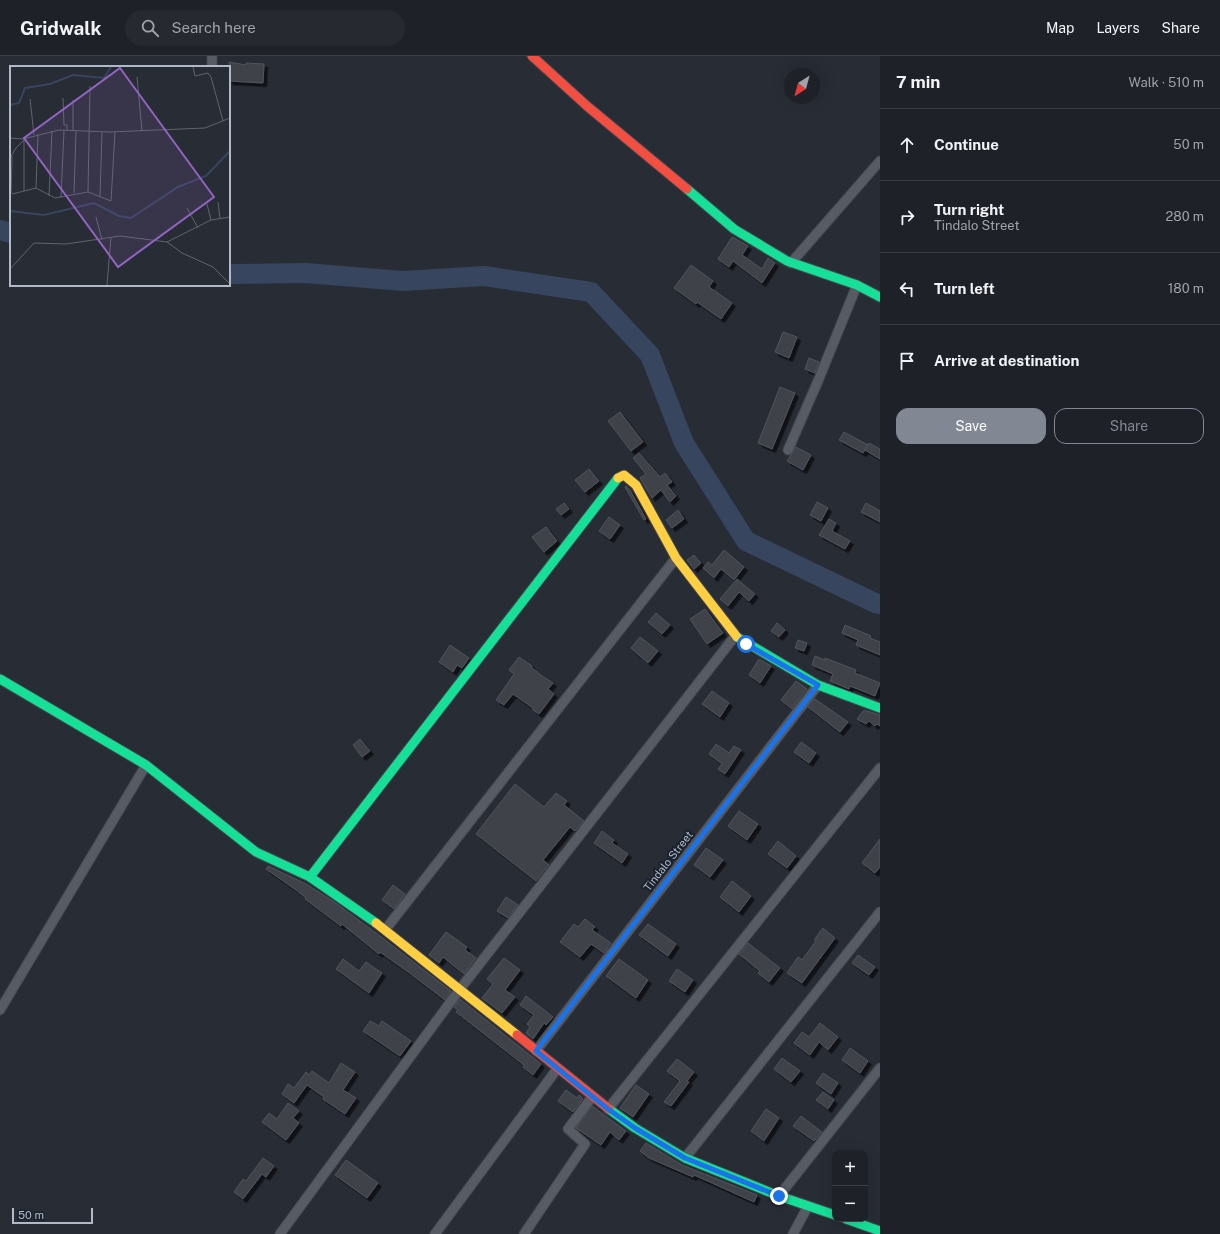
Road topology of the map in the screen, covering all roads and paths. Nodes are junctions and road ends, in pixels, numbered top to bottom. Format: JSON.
{"nodes":[{"id":1,"x":532,"y":56,"type":"edge"},
{"id":2,"x":880,"y":161,"type":"edge"},
{"id":3,"x":791,"y":263,"type":"junction"},
{"id":4,"x":857,"y":285,"type":"junction"},
{"id":5,"x":880,"y":297,"type":"edge"},
{"id":6,"x":788,"y":450,"type":"dead end"},
{"id":7,"x":676,"y":558,"type":"junction"},
{"id":8,"x":735,"y":636,"type":"junction"},
{"id":9,"x":0,"y":679,"type":"edge"},
{"id":10,"x":818,"y":685,"type":"junction"},
{"id":11,"x":880,"y":708,"type":"edge"},
{"id":12,"x":146,"y":765,"type":"junction"},
{"id":13,"x":880,"y":768,"type":"edge"},
{"id":14,"x":310,"y":876,"type":"junction"},
{"id":15,"x":880,"y":912,"type":"edge"},
{"id":16,"x":385,"y":930,"type":"junction"},
{"id":17,"x":460,"y":989,"type":"junction"},
{"id":18,"x":0,"y":1010,"type":"edge"},
{"id":19,"x":536,"y":1051,"type":"junction"},
{"id":20,"x":880,"y":1068,"type":"edge"},
{"id":21,"x":557,"y":1069,"type":"junction"},
{"id":22,"x":592,"y":1096,"type":"junction"},
{"id":23,"x":608,"y":1109,"type":"junction"},
{"id":24,"x":685,"y":1158,"type":"junction"},
{"id":25,"x":779,"y":1196,"type":"junction"},
{"id":26,"x":808,"y":1206,"type":"junction"},
{"id":27,"x":832,"y":1214,"type":"edge"},
{"id":28,"x":854,"y":1222,"type":"edge"},
{"id":29,"x":880,"y":1231,"type":"edge"},
{"id":30,"x":280,"y":1234,"type":"edge"},
{"id":31,"x":435,"y":1234,"type":"edge"},
{"id":32,"x":524,"y":1234,"type":"edge"},
{"id":33,"x":793,"y":1234,"type":"edge"}],
"edges":[{"from":1,"to":3,"type":"street"},
{"from":2,"to":3,"type":"street"},
{"from":3,"to":4,"type":"street"},
{"from":4,"to":5,"type":"street"},
{"from":4,"to":6,"type":"street"},
{"from":7,"to":8,"type":"street"},
{"from":7,"to":14,"type":"street"},
{"from":7,"to":16,"type":"street"},
{"from":8,"to":10,"type":"street"},
{"from":8,"to":17,"type":"street"},
{"from":9,"to":12,"type":"street"},
{"from":10,"to":11,"type":"street"},
{"from":10,"to":19,"type":"street","name":"Tindalo Street"},
{"from":12,"to":14,"type":"street"},
{"from":12,"to":18,"type":"street"},
{"from":13,"to":23,"type":"street"},
{"from":14,"to":16,"type":"street"},
{"from":15,"to":24,"type":"street"},
{"from":16,"to":17,"type":"street"},
{"from":17,"to":19,"type":"street"},
{"from":17,"to":30,"type":"street"},
{"from":19,"to":21,"type":"street"},
{"from":20,"to":25,"type":"street"},
{"from":21,"to":22,"type":"street"},
{"from":21,"to":31,"type":"street"},
{"from":22,"to":23,"type":"street"},
{"from":22,"to":32,"type":"street"},
{"from":23,"to":24,"type":"street"},
{"from":24,"to":25,"type":"street"},
{"from":25,"to":26,"type":"street"},
{"from":26,"to":27,"type":"street"},
{"from":26,"to":33,"type":"street"},
{"from":28,"to":29,"type":"street"}]}
